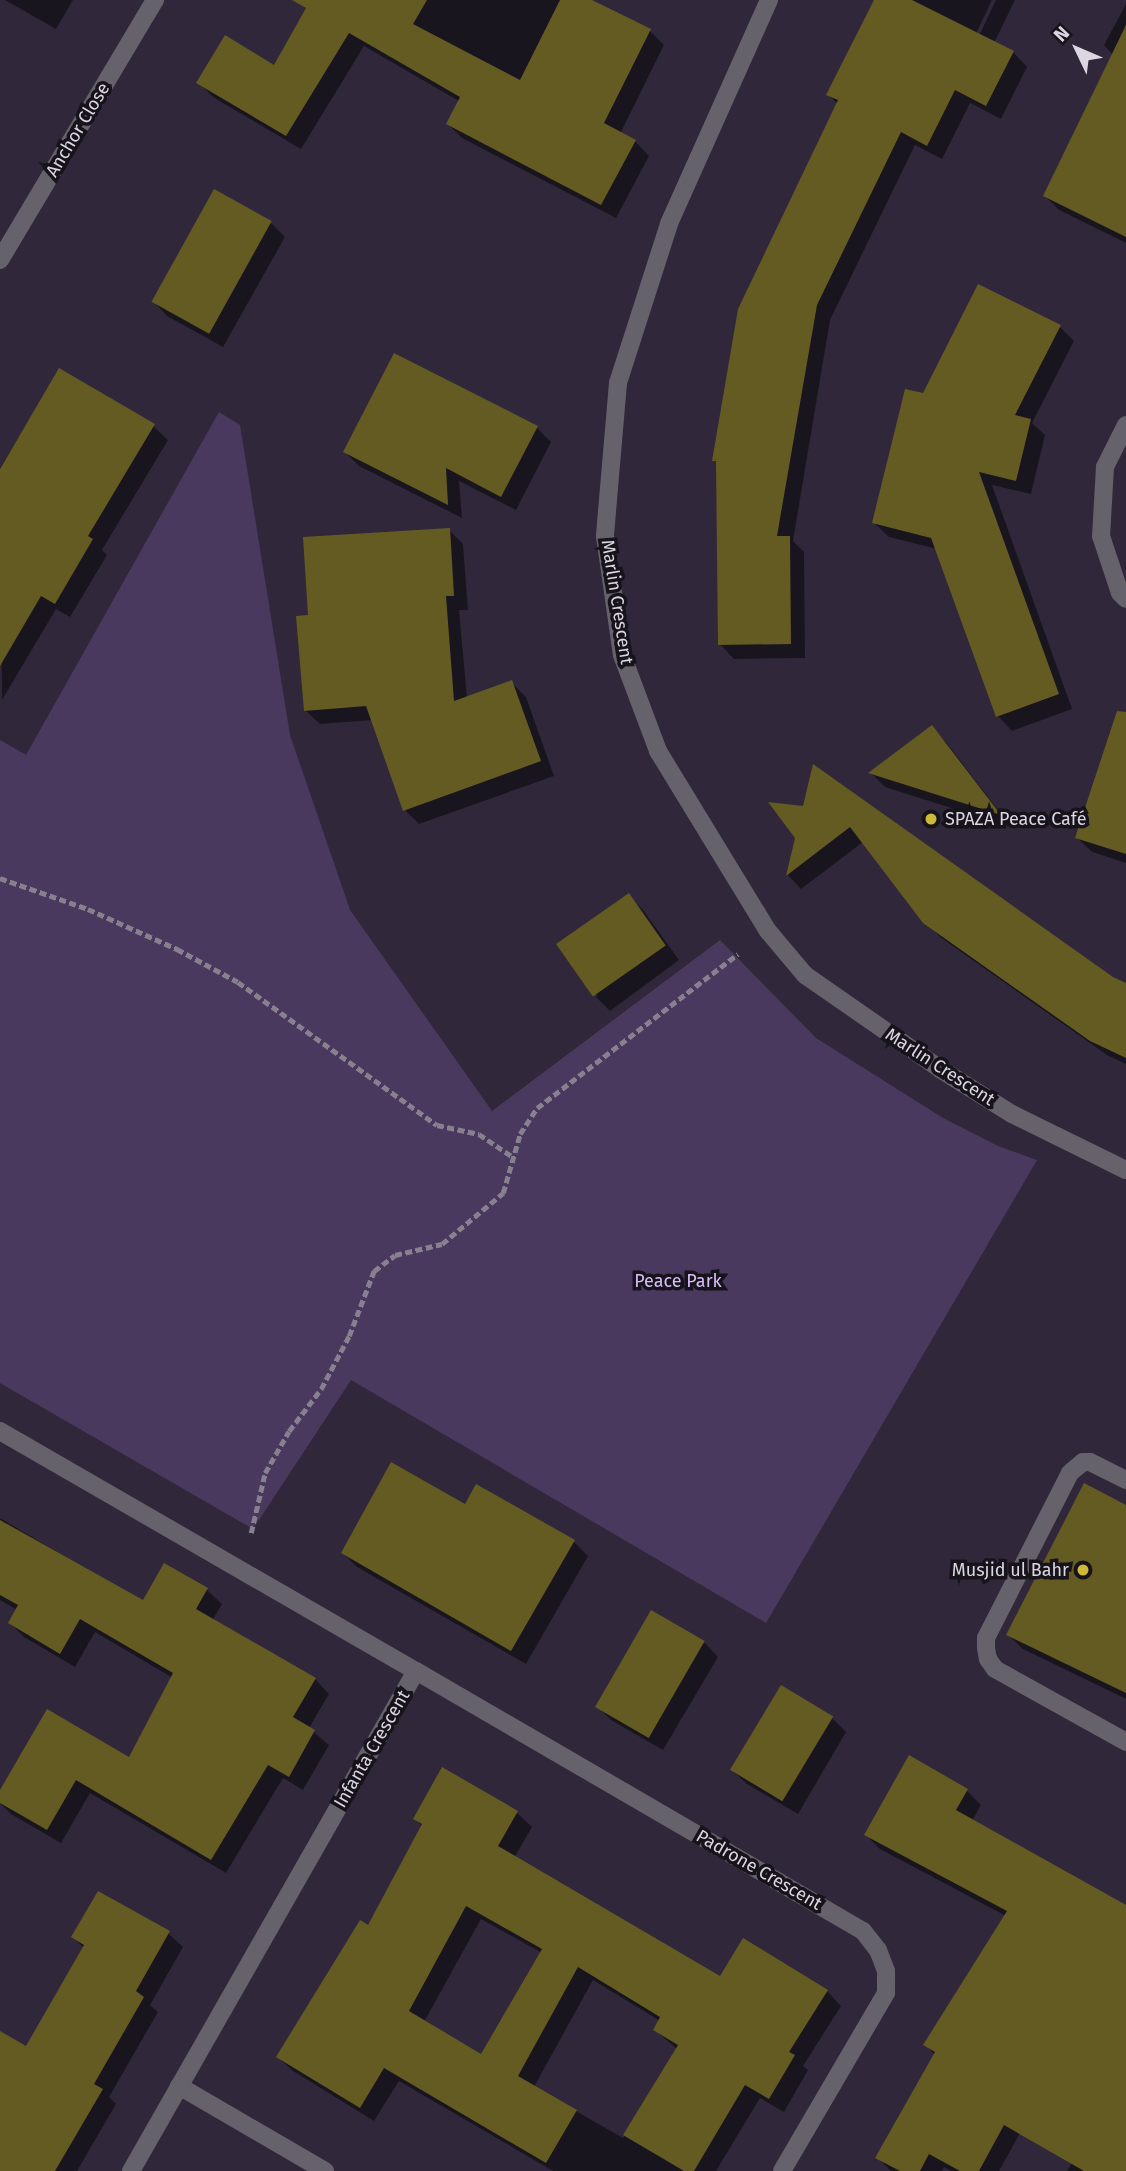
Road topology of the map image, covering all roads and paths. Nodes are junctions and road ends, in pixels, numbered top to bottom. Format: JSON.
{"nodes":[{"id":1,"x":155,"y":0,"type":"edge"},
{"id":2,"x":769,"y":0,"type":"edge"},
{"id":3,"x":0,"y":260,"type":"edge"},
{"id":4,"x":1126,"y":425,"type":"edge"},
{"id":5,"x":1126,"y":599,"type":"edge"},
{"id":6,"x":0,"y":878,"type":"edge"},
{"id":7,"x":768,"y":931,"type":"junction"},
{"id":8,"x":513,"y":1157,"type":"junction"},
{"id":9,"x":1126,"y":1170,"type":"edge"},
{"id":10,"x":0,"y":1431,"type":"edge"},
{"id":11,"x":1126,"y":1480,"type":"edge"},
{"id":12,"x":234,"y":1564,"type":"junction"},
{"id":13,"x":416,"y":1671,"type":"junction"},
{"id":14,"x":1126,"y":1742,"type":"edge"},
{"id":15,"x":179,"y":2086,"type":"junction"},
{"id":16,"x":131,"y":2171,"type":"edge"},
{"id":17,"x":325,"y":2171,"type":"edge"},
{"id":18,"x":782,"y":2171,"type":"edge"}],
"edges":[{"from":1,"to":3,"type":"street","name":"Anchor Close"},
{"from":2,"to":7,"type":"street","name":"Marlin Crescent"},
{"from":4,"to":5,"type":"street"},
{"from":6,"to":8,"type":"path"},
{"from":7,"to":8,"type":"path"},
{"from":7,"to":9,"type":"street","name":"Marlin Crescent"},
{"from":8,"to":12,"type":"path"},
{"from":10,"to":12,"type":"street","name":"Infanta Crescent"},
{"from":11,"to":14,"type":"street"},
{"from":12,"to":13,"type":"street","name":"Infanta Crescent"},
{"from":13,"to":15,"type":"street","name":"Infanta Crescent"},
{"from":13,"to":18,"type":"street","name":"Padrone Crescent"},
{"from":15,"to":16,"type":"street","name":"Infanta Crescent"},
{"from":15,"to":17,"type":"street"}]}
